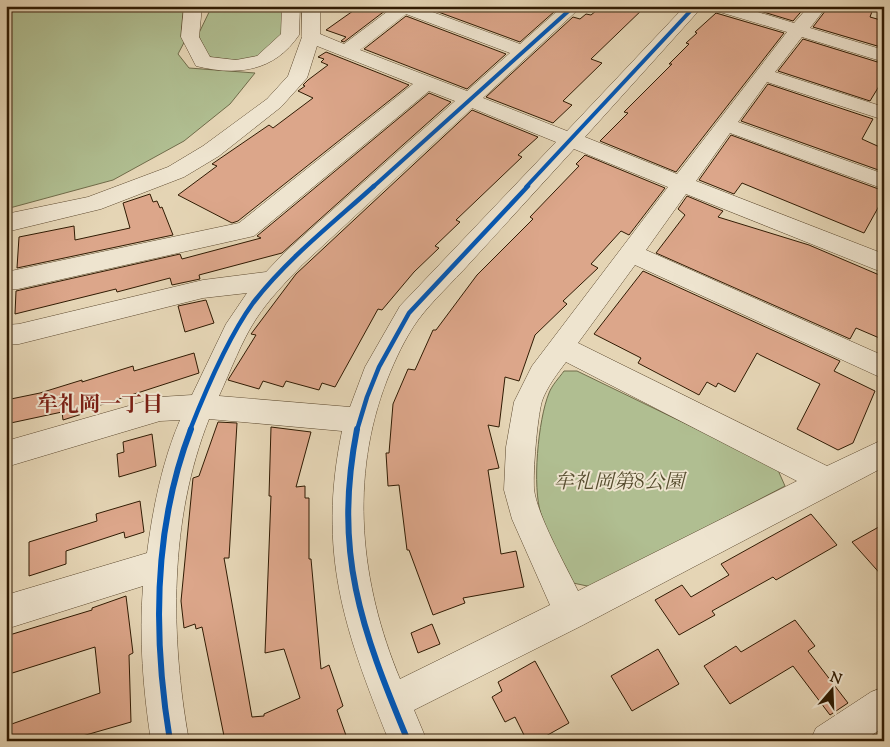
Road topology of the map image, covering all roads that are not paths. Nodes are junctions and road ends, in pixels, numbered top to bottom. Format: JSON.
{"nodes":[{"id":1,"x":193,"y":6,"type":"edge"},
{"id":2,"x":291,"y":6,"type":"edge"},
{"id":3,"x":311,"y":6,"type":"edge"},
{"id":4,"x":694,"y":6,"type":"edge"},
{"id":5,"x":719,"y":6,"type":"edge"},
{"id":6,"x":819,"y":6,"type":"edge"},
{"id":7,"x":401,"y":7,"type":"edge"},
{"id":8,"x":568,"y":7,"type":"edge"},
{"id":9,"x":798,"y":30,"type":"junction"},
{"id":10,"x":311,"y":37,"type":"junction"},
{"id":11,"x":346,"y":51,"type":"junction"},
{"id":12,"x":523,"y":51,"type":"junction"},
{"id":13,"x":884,"y":56,"type":"edge"},
{"id":14,"x":764,"y":74,"type":"junction"},
{"id":15,"x":427,"y":83,"type":"junction"},
{"id":16,"x":470,"y":100,"type":"junction"},
{"id":17,"x":884,"y":114,"type":"edge"},
{"id":18,"x":726,"y":124,"type":"junction"},
{"id":19,"x":571,"y":140,"type":"junction"},
{"id":20,"x":884,"y":182,"type":"edge"},
{"id":21,"x":683,"y":184,"type":"junction"},
{"id":22,"x":6,"y":224,"type":"edge"},
{"id":23,"x":632,"y":254,"type":"junction"},
{"id":24,"x":884,"y":264,"type":"edge"},
{"id":25,"x":273,"y":280,"type":"junction"},
{"id":26,"x":6,"y":281,"type":"edge"},
{"id":27,"x":6,"y":335,"type":"edge"},
{"id":28,"x":561,"y":347,"type":"junction"},
{"id":29,"x":884,"y":368,"type":"edge"},
{"id":30,"x":200,"y":406,"type":"junction"},
{"id":31,"x":359,"y":420,"type":"junction"},
{"id":32,"x":884,"y":452,"type":"edge"},
{"id":33,"x":6,"y":454,"type":"edge"},
{"id":34,"x":827,"y":481,"type":"junction"},
{"id":35,"x":161,"y":565,"type":"junction"},
{"id":36,"x":6,"y":612,"type":"edge"},
{"id":37,"x":571,"y":614,"type":"junction"},
{"id":38,"x":392,"y":702,"type":"junction"},
{"id":39,"x":884,"y":705,"type":"edge"},
{"id":40,"x":170,"y":741,"type":"edge"},
{"id":41,"x":408,"y":741,"type":"edge"},
{"id":42,"x":829,"y":741,"type":"edge"}],
"edges":[{"from":1,"to":2,"type":"street"},
{"from":3,"to":10,"type":"street"},
{"from":4,"to":19,"type":"street"},
{"from":5,"to":9,"type":"street"},
{"from":6,"to":9,"type":"street"},
{"from":7,"to":11,"type":"street"},
{"from":7,"to":12,"type":"street"},
{"from":8,"to":12,"type":"street"},
{"from":9,"to":13,"type":"street"},
{"from":9,"to":14,"type":"street"},
{"from":10,"to":11,"type":"street"},
{"from":10,"to":22,"type":"street"},
{"from":11,"to":15,"type":"street"},
{"from":12,"to":16,"type":"street"},
{"from":14,"to":17,"type":"street"},
{"from":14,"to":18,"type":"street"},
{"from":15,"to":16,"type":"street"},
{"from":15,"to":26,"type":"street"},
{"from":16,"to":19,"type":"street"},
{"from":16,"to":25,"type":"street"},
{"from":18,"to":20,"type":"street"},
{"from":18,"to":21,"type":"street"},
{"from":19,"to":21,"type":"street"},
{"from":19,"to":31,"type":"street"},
{"from":21,"to":23,"type":"street"},
{"from":21,"to":24,"type":"street"},
{"from":23,"to":28,"type":"street"},
{"from":23,"to":29,"type":"street"},
{"from":25,"to":27,"type":"street"},
{"from":25,"to":30,"type":"street"},
{"from":28,"to":34,"type":"street"},
{"from":28,"to":37,"type":"street"},
{"from":30,"to":31,"type":"street"},
{"from":30,"to":33,"type":"street"},
{"from":30,"to":35,"type":"street"},
{"from":31,"to":38,"type":"street"},
{"from":32,"to":34,"type":"street"},
{"from":34,"to":37,"type":"street"},
{"from":35,"to":36,"type":"street"},
{"from":35,"to":40,"type":"street"},
{"from":37,"to":38,"type":"street"},
{"from":38,"to":41,"type":"street"},
{"from":39,"to":42,"type":"street"}]}
